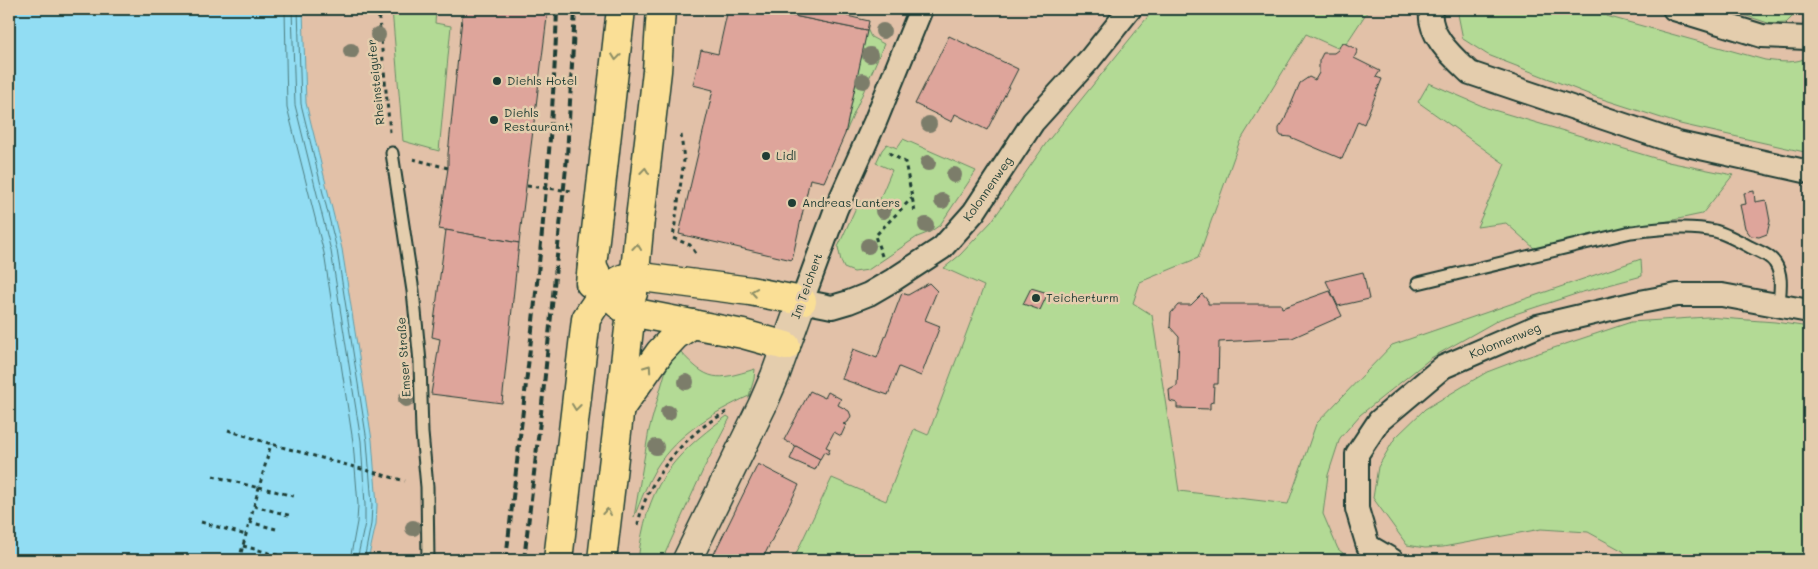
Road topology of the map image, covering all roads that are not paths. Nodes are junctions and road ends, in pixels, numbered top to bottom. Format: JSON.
{"nodes":[{"id":1,"x":621,"y":9,"type":"edge"},
{"id":2,"x":661,"y":9,"type":"edge"},
{"id":3,"x":921,"y":9,"type":"edge"},
{"id":4,"x":1130,"y":9,"type":"edge"},
{"id":5,"x":1431,"y":9,"type":"edge"},
{"id":6,"x":1674,"y":9,"type":"edge"},
{"id":7,"x":1809,"y":36,"type":"edge"},
{"id":8,"x":392,"y":153,"type":"road end"},
{"id":9,"x":1809,"y":172,"type":"edge"},
{"id":10,"x":592,"y":265,"type":"junction"},
{"id":11,"x":634,"y":276,"type":"junction"},
{"id":12,"x":1418,"y":283,"type":"dead end"},
{"id":13,"x":606,"y":291,"type":"junction"},
{"id":14,"x":802,"y":301,"type":"junction"},
{"id":15,"x":1780,"y":304,"type":"junction"},
{"id":16,"x":1809,"y":310,"type":"edge"},
{"id":17,"x":631,"y":312,"type":"junction"},
{"id":18,"x":586,"y":319,"type":"junction"},
{"id":19,"x":693,"y":324,"type":"junction"},
{"id":20,"x":786,"y":346,"type":"junction"},
{"id":21,"x":620,"y":408,"type":"junction"},
{"id":22,"x":428,"y":560,"type":"edge"},
{"id":23,"x":558,"y":560,"type":"edge"},
{"id":24,"x":602,"y":560,"type":"edge"},
{"id":25,"x":687,"y":560,"type":"edge"},
{"id":26,"x":1392,"y":560,"type":"edge"}],
"edges":[{"from":1,"to":10,"type":"main road","one_way":true,"bridge":true},
{"from":11,"to":2,"type":"main road","one_way":true,"bridge":true},
{"from":3,"to":14,"type":"street","name":"Im Teichert"},
{"from":4,"to":14,"type":"street","name":"Kolonnenweg"},
{"from":5,"to":9,"type":"street"},
{"from":6,"to":7,"type":"street"},
{"from":8,"to":22,"type":"lane","name":"Emser Straße"},
{"from":10,"to":13,"type":"main road"},
{"from":10,"to":18,"type":"main road"},
{"from":11,"to":13,"type":"main road"},
{"from":14,"to":11,"type":"main road","one_way":true},
{"from":11,"to":17,"type":"main road"},
{"from":12,"to":15,"type":"lane"},
{"from":13,"to":17,"type":"main road"},
{"from":13,"to":18,"type":"main road"},
{"from":14,"to":20,"type":"street","name":"Im Teichert"},
{"from":15,"to":16,"type":"street","name":"Kolonnenweg"},
{"from":15,"to":26,"type":"street","name":"Kolonnenweg"},
{"from":17,"to":19,"type":"main road"},
{"from":17,"to":21,"type":"main road"},
{"from":18,"to":23,"type":"main road","one_way":true},
{"from":19,"to":20,"type":"main road"},
{"from":21,"to":19,"type":"main road","one_way":true},
{"from":20,"to":25,"type":"street","name":"Im Teichert"},
{"from":24,"to":21,"type":"main road","one_way":true}]}
